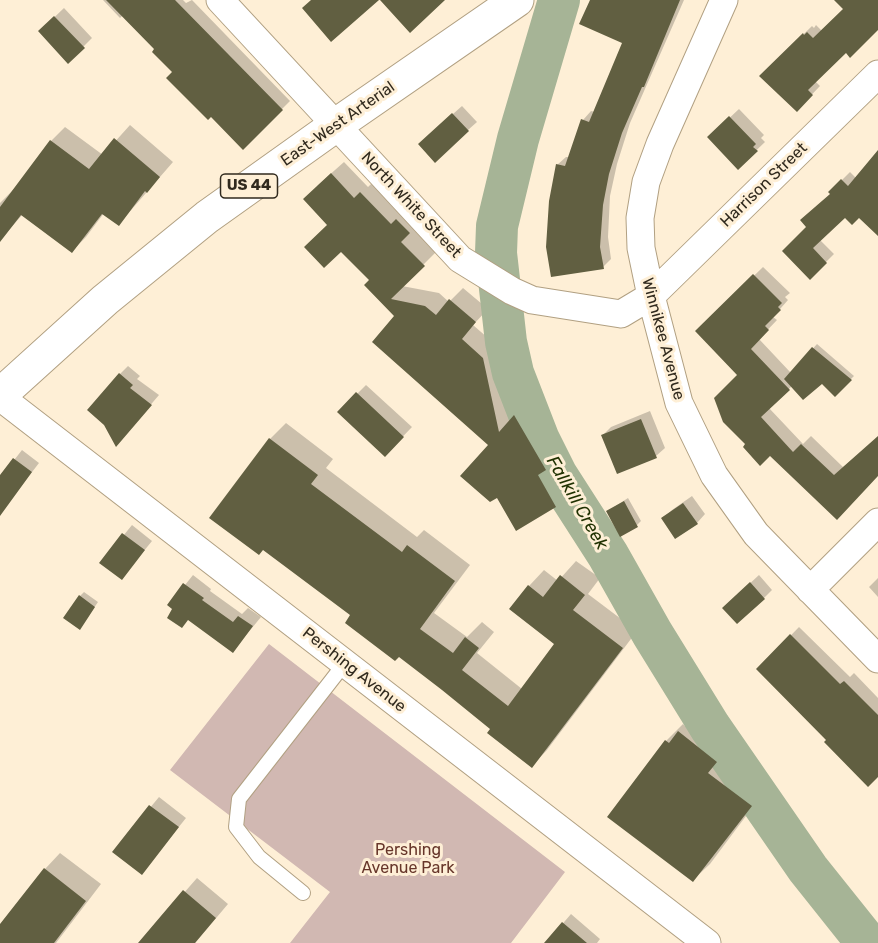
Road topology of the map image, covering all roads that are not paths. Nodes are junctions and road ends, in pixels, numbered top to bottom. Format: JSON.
{"nodes":[{"id":1,"x":220,"y":0,"type":"edge"},
{"id":2,"x":517,"y":0,"type":"edge"},
{"id":3,"x":724,"y":0,"type":"edge"},
{"id":4,"x":878,"y":74,"type":"edge"},
{"id":5,"x":336,"y":125,"type":"junction"},
{"id":6,"x":651,"y":296,"type":"junction"},
{"id":7,"x":0,"y":396,"type":"edge"},
{"id":8,"x":878,"y":522,"type":"edge"},
{"id":9,"x":810,"y":590,"type":"junction"},
{"id":10,"x":878,"y":660,"type":"edge"},
{"id":11,"x":345,"y":663,"type":"junction"},
{"id":12,"x":303,"y":893,"type":"dead end"},
{"id":13,"x":707,"y":943,"type":"edge"}],
"edges":[{"from":1,"to":5,"type":"street","name":"North White Street"},
{"from":2,"to":5,"type":"highway","name":"East-West Arterial","number":"US 44"},
{"from":3,"to":6,"type":"street","name":"Winnikee Avenue"},
{"from":4,"to":6,"type":"street","name":"Harrison Street"},
{"from":5,"to":6,"type":"street","name":"North White Street"},
{"from":5,"to":7,"type":"highway","name":"East-West Arterial","number":"US 44"},
{"from":6,"to":9,"type":"street","name":"Winnikee Avenue"},
{"from":7,"to":11,"type":"street","name":"Pershing Avenue"},
{"from":8,"to":9,"type":"street"},
{"from":9,"to":10,"type":"street","name":"Winnikee Avenue"},
{"from":11,"to":12,"type":"lane"},
{"from":11,"to":13,"type":"street","name":"Pershing Avenue"}]}
